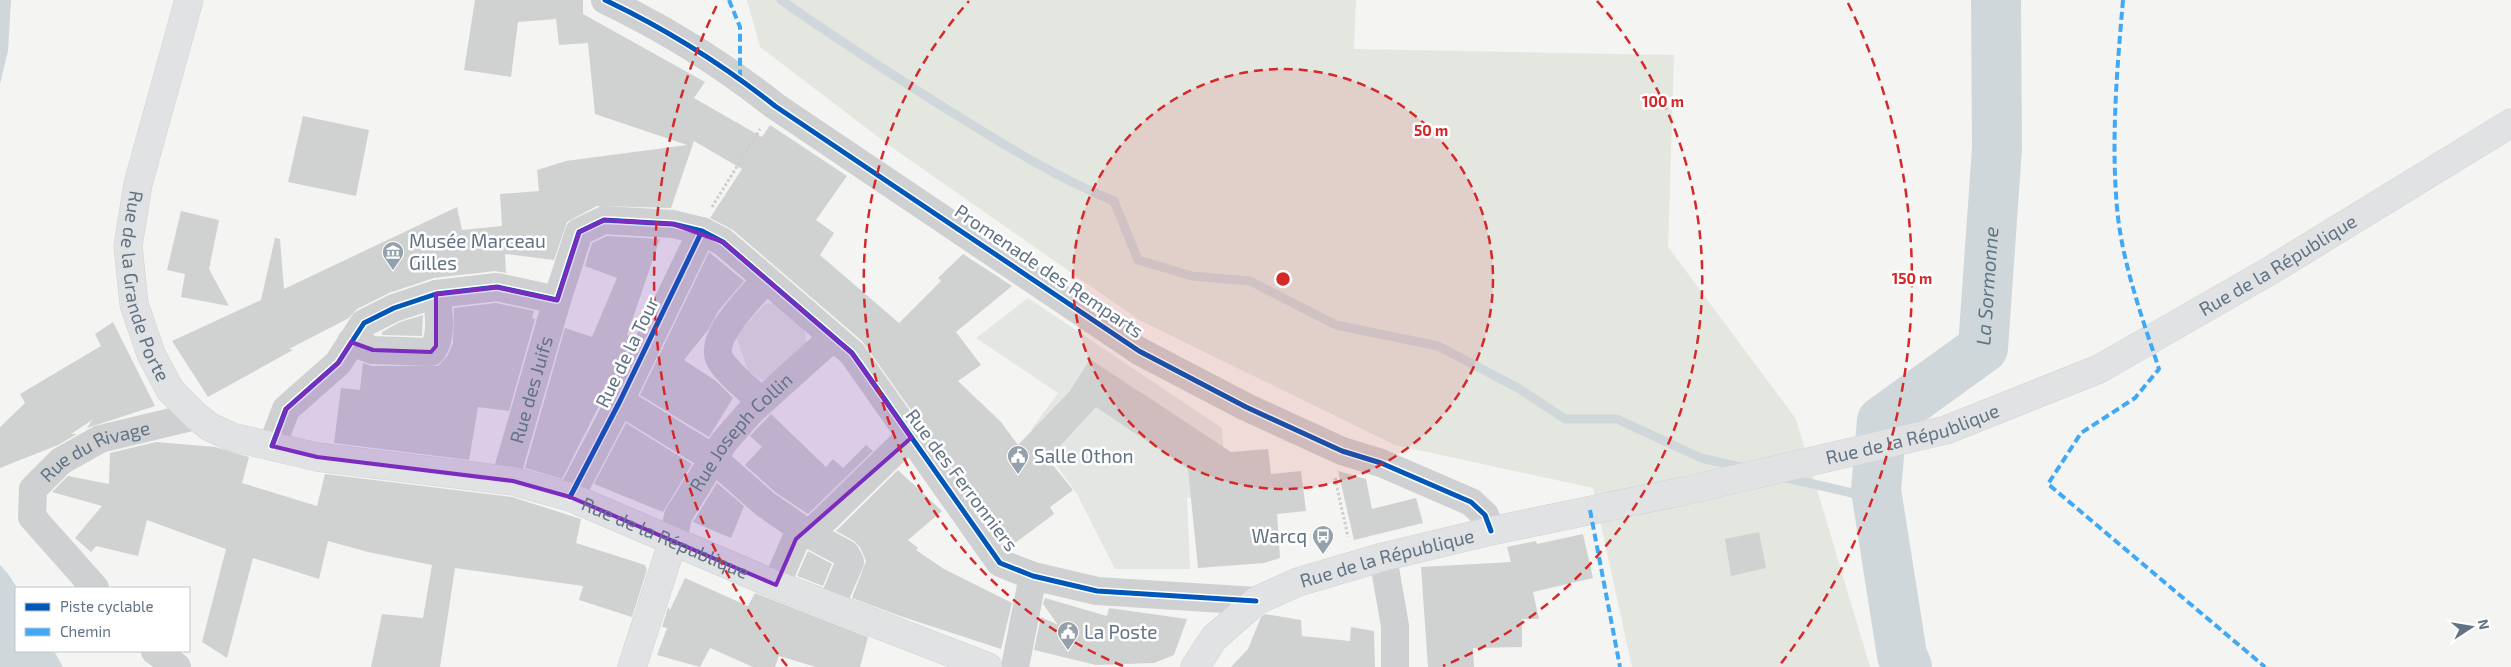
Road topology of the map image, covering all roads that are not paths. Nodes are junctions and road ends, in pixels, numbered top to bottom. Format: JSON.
{"nodes":[{"id":1,"x":189,"y":0,"type":"edge"},
{"id":2,"x":605,"y":0,"type":"edge"},
{"id":3,"x":2511,"y":123,"type":"edge"},
{"id":4,"x":708,"y":234,"type":"junction"},
{"id":5,"x":766,"y":279,"type":"junction"},
{"id":6,"x":436,"y":294,"type":"junction"},
{"id":7,"x":557,"y":300,"type":"junction"},
{"id":8,"x":832,"y":338,"type":"junction"},
{"id":9,"x":351,"y":342,"type":"junction"},
{"id":10,"x":620,"y":401,"type":"junction"},
{"id":11,"x":761,"y":401,"type":"junction"},
{"id":12,"x":196,"y":416,"type":"junction"},
{"id":13,"x":912,"y":438,"type":"junction"},
{"id":14,"x":272,"y":446,"type":"junction"},
{"id":15,"x":714,"y":458,"type":"junction"},
{"id":16,"x":505,"y":480,"type":"junction"},
{"id":17,"x":570,"y":497,"type":"junction"},
{"id":18,"x":1491,"y":530,"type":"junction"},
{"id":19,"x":807,"y":533,"type":"junction"},
{"id":20,"x":673,"y":541,"type":"junction"},
{"id":21,"x":1383,"y":557,"type":"junction"},
{"id":22,"x":1033,"y":576,"type":"junction"},
{"id":23,"x":776,"y":585,"type":"junction"},
{"id":24,"x":94,"y":587,"type":"edge"},
{"id":25,"x":1256,"y":601,"type":"junction"},
{"id":26,"x":831,"y":606,"type":"junction"},
{"id":27,"x":156,"y":652,"type":"edge"},
{"id":28,"x":177,"y":667,"type":"edge"},
{"id":29,"x":632,"y":667,"type":"edge"},
{"id":30,"x":988,"y":667,"type":"edge"},
{"id":31,"x":1015,"y":667,"type":"edge"},
{"id":32,"x":1195,"y":667,"type":"edge"},
{"id":33,"x":1395,"y":667,"type":"edge"}],
"edges":[{"from":1,"to":12,"type":"main road","name":"Rue de la Grande Porte"},
{"from":2,"to":18,"type":"street","name":"Promenade des Remparts"},
{"from":3,"to":18,"type":"main road","name":"Rue de la République"},
{"from":4,"to":5,"type":"street","name":"Rue des Ferronniers"},
{"from":4,"to":7,"type":"street","name":"Rue des Juifs"},
{"from":4,"to":10,"type":"street","name":"Rue de la Tour"},
{"from":5,"to":8,"type":"street","name":"Rue des Ferronniers"},
{"from":5,"to":11,"type":"street"},
{"from":6,"to":7,"type":"street"},
{"from":6,"to":9,"type":"street"},
{"from":6,"to":9,"type":"street"},
{"from":7,"to":16,"type":"street","name":"Rue des Juifs"},
{"from":8,"to":11,"type":"street","name":"Rue Joseph Collin"},
{"from":8,"to":13,"type":"street","name":"Rue des Ferronniers"},
{"from":9,"to":14,"type":"street"},
{"from":10,"to":15,"type":"street"},
{"from":10,"to":17,"type":"street","name":"Rue de la Tour"},
{"from":11,"to":15,"type":"street","name":"Rue Joseph Collin"},
{"from":12,"to":14,"type":"main road","name":"Rue de la Grande Porte"},
{"from":12,"to":24,"type":"street","name":"Rue du Rivage"},
{"from":13,"to":19,"type":"street"},
{"from":13,"to":22,"type":"street","name":"Rue des Ferronniers"},
{"from":14,"to":16,"type":"main road","name":"Rue de la République"},
{"from":15,"to":19,"type":"street"},
{"from":15,"to":20,"type":"street","name":"Rue Joseph Collin"},
{"from":16,"to":17,"type":"main road","name":"Rue de la République"},
{"from":17,"to":20,"type":"main road","name":"Rue de la République"},
{"from":18,"to":21,"type":"main road","name":"Rue de la République"},
{"from":19,"to":23,"type":"street"},
{"from":19,"to":26,"type":"street"},
{"from":20,"to":23,"type":"main road","name":"Rue de la République"},
{"from":20,"to":29,"type":"main road"},
{"from":21,"to":25,"type":"main road","name":"Rue de la République"},
{"from":21,"to":33,"type":"street"},
{"from":22,"to":25,"type":"street","name":"Rue des Ferronniers"},
{"from":22,"to":31,"type":"street"},
{"from":23,"to":26,"type":"main road","name":"Rue de la République"},
{"from":25,"to":32,"type":"main road","name":"Rue de la République"},
{"from":26,"to":30,"type":"main road","name":"Rue de la République"},
{"from":27,"to":28,"type":"street"}]}
